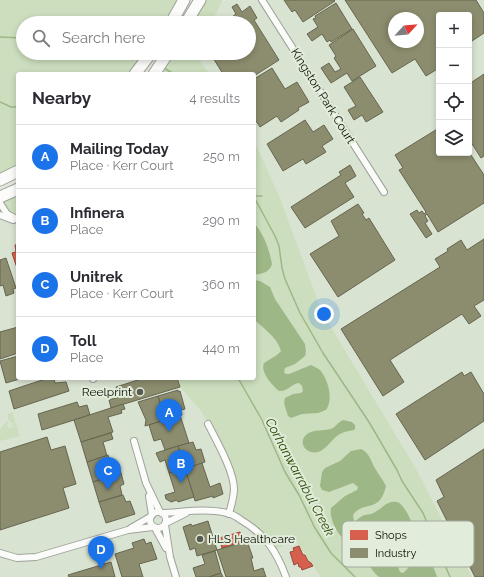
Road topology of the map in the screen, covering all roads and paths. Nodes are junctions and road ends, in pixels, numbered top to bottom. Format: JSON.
{"nodes":[{"id":1,"x":184,"y":0,"type":"edge"},
{"id":2,"x":200,"y":0,"type":"edge"},
{"id":3,"x":262,"y":0,"type":"edge"},
{"id":4,"x":175,"y":16,"type":"edge"},
{"id":5,"x":190,"y":16,"type":"edge"},
{"id":6,"x":146,"y":60,"type":"edge"},
{"id":7,"x":164,"y":60,"type":"edge"},
{"id":8,"x":137,"y":72,"type":"edge"},
{"id":9,"x":156,"y":72,"type":"edge"},
{"id":10,"x":16,"y":172,"type":"edge"},
{"id":11,"x":0,"y":180,"type":"edge"},
{"id":12,"x":16,"y":190,"type":"edge"},
{"id":13,"x":384,"y":192,"type":"dead end"},
{"id":14,"x":0,"y":197,"type":"edge"},
{"id":15,"x":0,"y":203,"type":"edge"},
{"id":16,"x":0,"y":215,"type":"edge"},
{"id":17,"x":16,"y":220,"type":"edge"},
{"id":18,"x":16,"y":220,"type":"edge"},
{"id":19,"x":208,"y":424,"type":"dead end"},
{"id":20,"x":134,"y":441,"type":"dead end"},
{"id":21,"x":146,"y":483,"type":"junction"},
{"id":22,"x":191,"y":511,"type":"junction"},
{"id":23,"x":161,"y":513,"type":"junction"},
{"id":24,"x":229,"y":514,"type":"junction"},
{"id":25,"x":151,"y":516,"type":"junction"},
{"id":26,"x":165,"y":524,"type":"junction"},
{"id":27,"x":154,"y":527,"type":"junction"},
{"id":28,"x":128,"y":530,"type":"junction"},
{"id":29,"x":0,"y":554,"type":"edge"},
{"id":30,"x":170,"y":557,"type":"junction"},
{"id":31,"x":176,"y":577,"type":"edge"},
{"id":32,"x":286,"y":577,"type":"edge"}],
"edges":[{"from":1,"to":4,"type":"highway"},
{"from":2,"to":5,"type":"highway"},
{"from":3,"to":13,"type":"street","name":"Kingston Park Court"},
{"from":6,"to":8,"type":"highway"},
{"from":7,"to":9,"type":"highway"},
{"from":10,"to":11,"type":"highway"},
{"from":12,"to":14,"type":"highway"},
{"from":15,"to":17,"type":"street"},
{"from":16,"to":18,"type":"street"},
{"from":19,"to":24,"type":"street"},
{"from":20,"to":21,"type":"street"},
{"from":21,"to":23,"type":"street"},
{"from":21,"to":25,"type":"street"},
{"from":22,"to":23,"type":"street"},
{"from":22,"to":24,"type":"street"},
{"from":22,"to":26,"type":"street"},
{"from":23,"to":25,"type":"street"},
{"from":23,"to":26,"type":"street"},
{"from":24,"to":32,"type":"street"},
{"from":25,"to":27,"type":"street"},
{"from":25,"to":28,"type":"street"},
{"from":26,"to":27,"type":"street"},
{"from":26,"to":30,"type":"street"},
{"from":27,"to":28,"type":"street"},
{"from":27,"to":30,"type":"street"},
{"from":28,"to":29,"type":"street"},
{"from":30,"to":31,"type":"street"}]}
